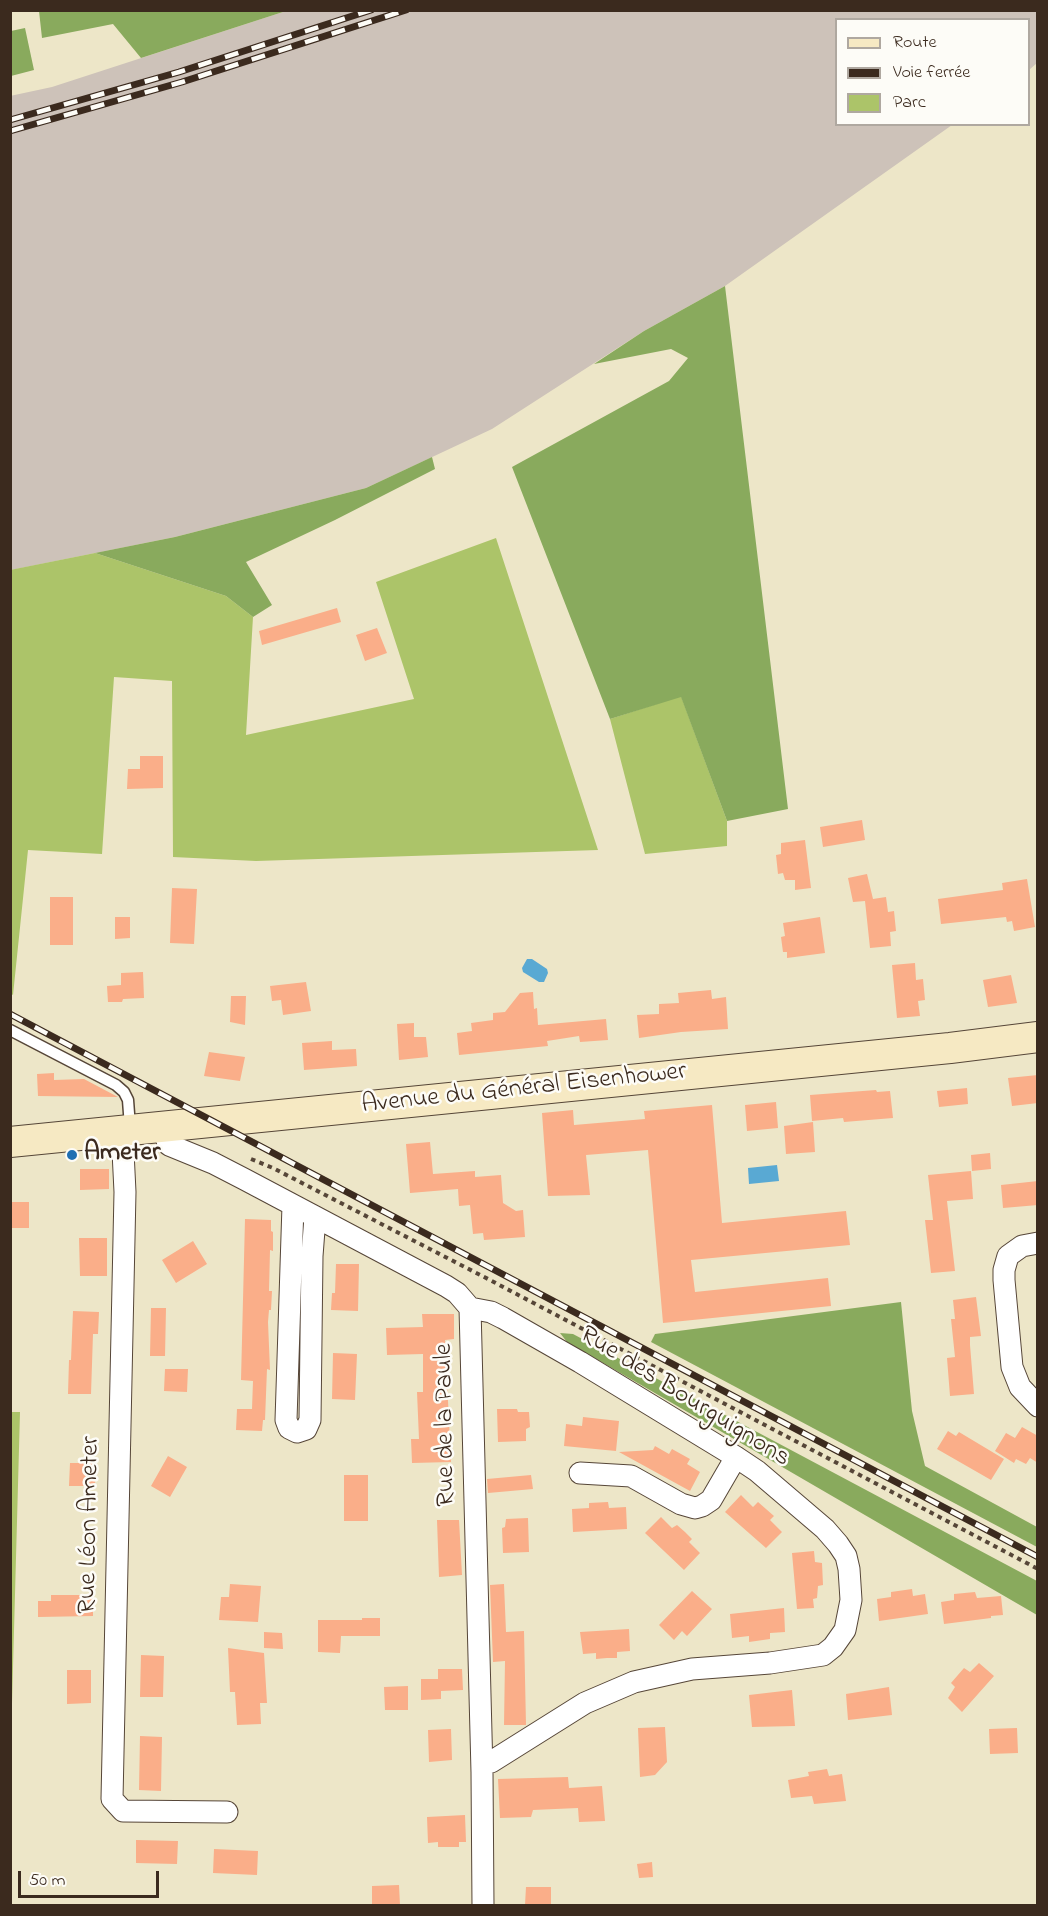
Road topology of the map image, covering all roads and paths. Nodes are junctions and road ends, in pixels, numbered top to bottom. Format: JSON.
{"nodes":[{"id":1,"x":10,"y":1030,"type":"edge"},
{"id":2,"x":1038,"y":1036,"type":"edge"},
{"id":3,"x":161,"y":1126,"type":"junction"},
{"id":4,"x":126,"y":1131,"type":"junction"},
{"id":5,"x":10,"y":1142,"type":"edge"},
{"id":6,"x":248,"y":1158,"type":"dead end"},
{"id":7,"x":293,"y":1205,"type":"junction"},
{"id":8,"x":315,"y":1217,"type":"junction"},
{"id":9,"x":1038,"y":1243,"type":"edge"},
{"id":10,"x":470,"y":1308,"type":"junction"},
{"id":11,"x":1038,"y":1406,"type":"edge"},
{"id":12,"x":736,"y":1456,"type":"junction"},
{"id":13,"x":580,"y":1473,"type":"dead end"},
{"id":14,"x":1038,"y":1569,"type":"edge"},
{"id":15,"x":482,"y":1761,"type":"junction"},
{"id":16,"x":227,"y":1812,"type":"dead end"},
{"id":17,"x":483,"y":1905,"type":"edge"}],
"edges":[{"from":1,"to":4,"type":"lane"},
{"from":2,"to":3,"type":"main road","name":"Avenue du Général Eisenhower"},
{"from":3,"to":4,"type":"main road","name":"Avenue du Général Eisenhower"},
{"from":3,"to":7,"type":"street","name":"Rue de la Paule"},
{"from":4,"to":5,"type":"main road","name":"Avenue du Général Eisenhower"},
{"from":4,"to":16,"type":"street","name":"Rue Léon Ameter"},
{"from":6,"to":14,"type":"path"},
{"from":7,"to":8,"type":"street","name":"Rue de la Paule"},
{"from":7,"to":8,"type":"street"},
{"from":8,"to":10,"type":"street","name":"Rue de la Paule"},
{"from":9,"to":11,"type":"street"},
{"from":10,"to":12,"type":"street","name":"Rue des Bourguignons"},
{"from":10,"to":15,"type":"street","name":"Rue de la Paule"},
{"from":12,"to":13,"type":"street"},
{"from":12,"to":15,"type":"street","name":"Rue des Bourguignons"},
{"from":15,"to":17,"type":"street","name":"Rue de la Paule"}]}
